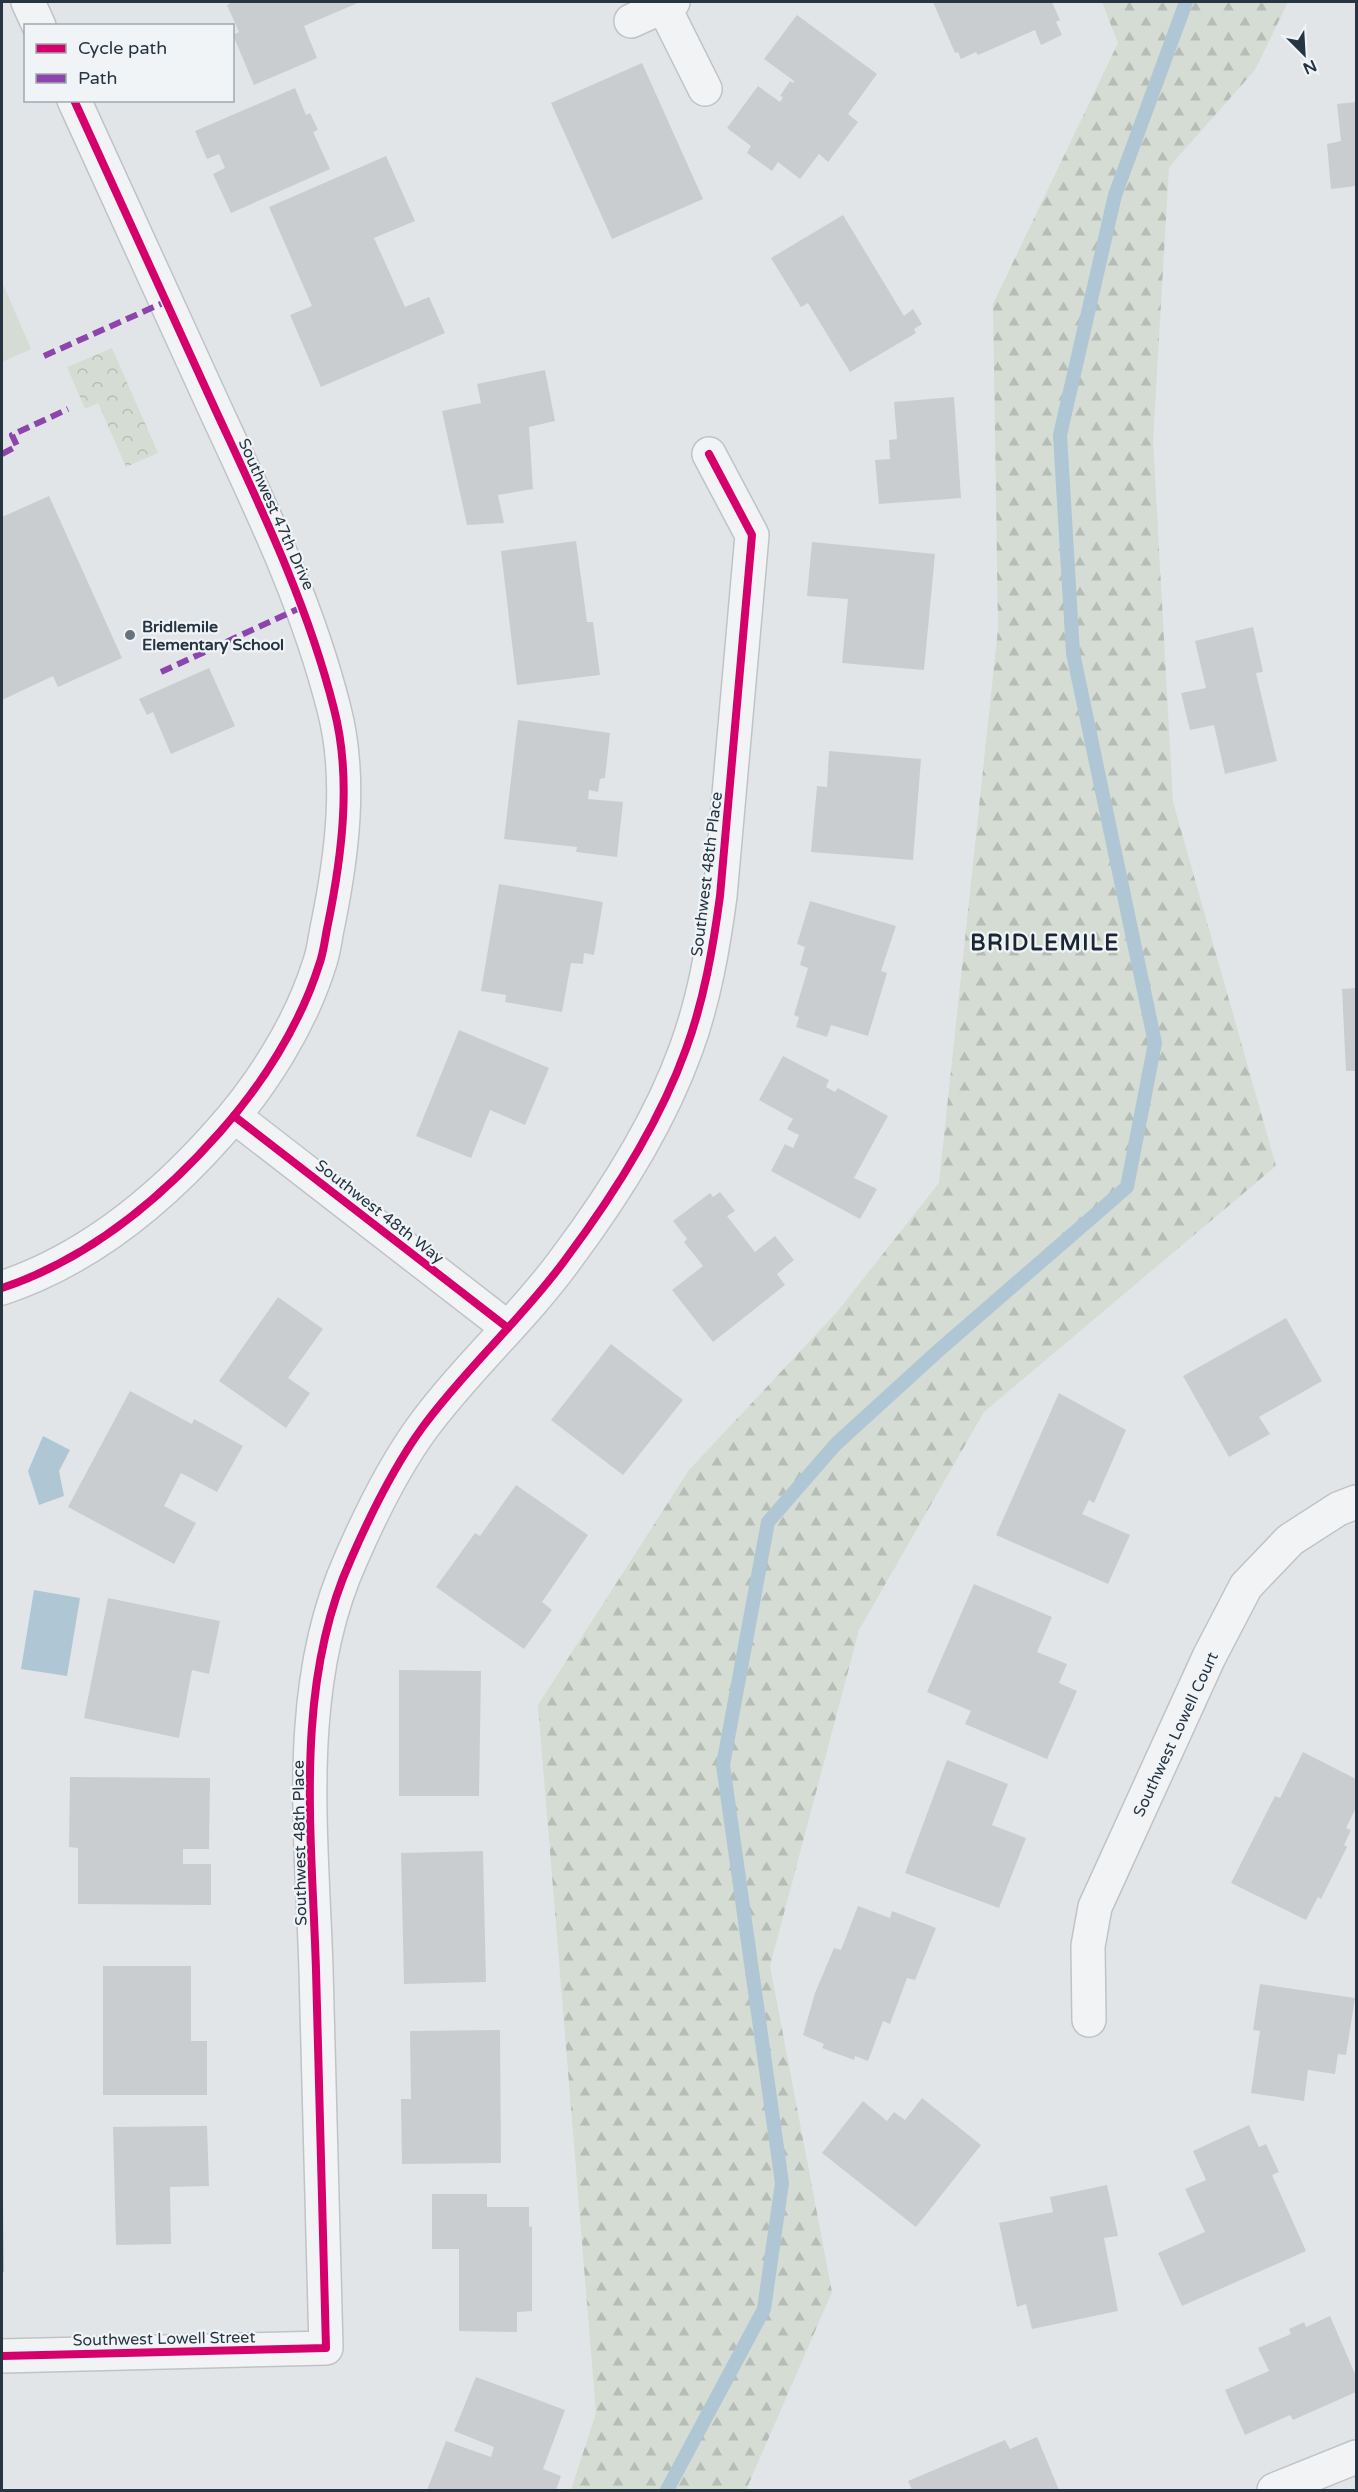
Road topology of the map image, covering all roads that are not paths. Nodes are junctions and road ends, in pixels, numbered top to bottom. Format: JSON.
{"nodes":[{"id":1,"x":28,"y":2,"type":"edge"},
{"id":2,"x":668,"y":3,"type":"edge"},
{"id":3,"x":630,"y":21,"type":"dead end"},
{"id":4,"x":38,"y":24,"type":"edge"},
{"id":5,"x":705,"y":89,"type":"dead end"},
{"id":6,"x":75,"y":102,"type":"edge"},
{"id":7,"x":709,"y":454,"type":"dead end"},
{"id":8,"x":234,"y":1116,"type":"junction"},
{"id":9,"x":2,"y":1288,"type":"edge"},
{"id":10,"x":508,"y":1328,"type":"junction"},
{"id":11,"x":1356,"y":1502,"type":"edge"},
{"id":12,"x":1089,"y":2020,"type":"dead end"},
{"id":13,"x":326,"y":2348,"type":"joint"},
{"id":14,"x":2,"y":2356,"type":"edge"},
{"id":15,"x":1356,"y":2457,"type":"edge"},
{"id":16,"x":1274,"y":2490,"type":"edge"}],
"edges":[{"from":1,"to":4,"type":"street"},
{"from":2,"to":3,"type":"street"},
{"from":2,"to":5,"type":"street"},
{"from":6,"to":8,"type":"street","name":"Southwest 47th Drive"},
{"from":7,"to":10,"type":"street","name":"Southwest 48th Place"},
{"from":8,"to":9,"type":"street","name":"Southwest 47th Drive"},
{"from":8,"to":10,"type":"street","name":"Southwest 48th Way"},
{"from":10,"to":13,"type":"street","name":"Southwest 48th Place"},
{"from":11,"to":12,"type":"street","name":"Southwest Lowell Court"},
{"from":13,"to":14,"type":"street","name":"Southwest Lowell Street"},
{"from":15,"to":16,"type":"street"}]}
